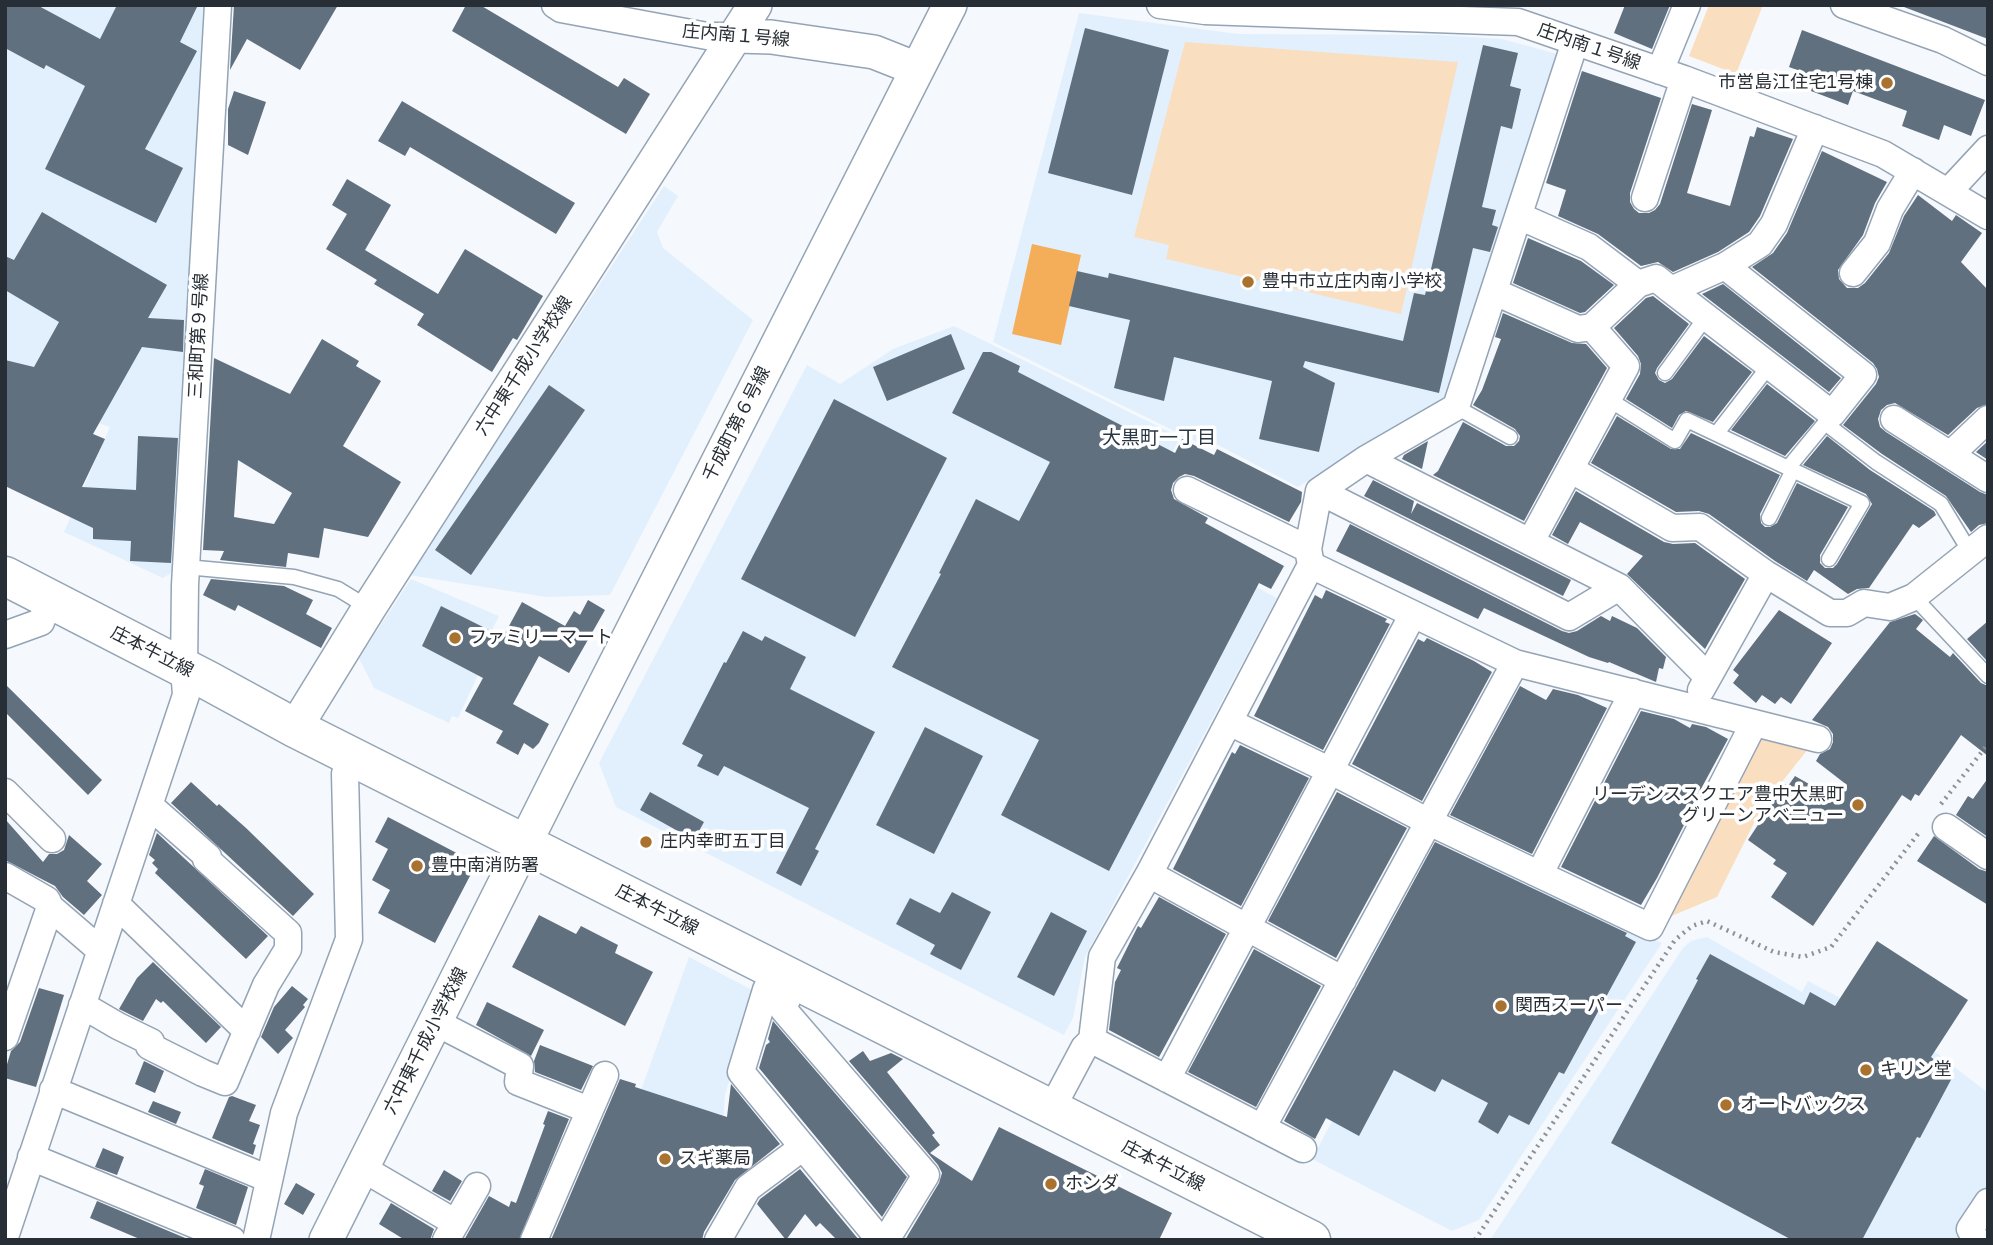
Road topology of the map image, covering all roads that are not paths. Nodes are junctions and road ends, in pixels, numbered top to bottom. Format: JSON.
{"nodes":[{"id":1,"x":218,"y":5,"type":"edge"},
{"id":2,"x":555,"y":5,"type":"edge"},
{"id":3,"x":755,"y":5,"type":"edge"},
{"id":4,"x":950,"y":5,"type":"edge"},
{"id":5,"x":1160,"y":5,"type":"edge"},
{"id":6,"x":1686,"y":5,"type":"edge"},
{"id":7,"x":1844,"y":5,"type":"edge"},
{"id":8,"x":1206,"y":8,"type":"edge"},
{"id":9,"x":1318,"y":11,"type":"edge"},
{"id":10,"x":1368,"y":11,"type":"edge"},
{"id":11,"x":1520,"y":14,"type":"edge"},
{"id":12,"x":737,"y":36,"type":"junction"},
{"id":13,"x":1574,"y":42,"type":"junction"},
{"id":14,"x":1988,"y":62,"type":"edge"},
{"id":15,"x":917,"y":69,"type":"junction"},
{"id":16,"x":1672,"y":75,"type":"junction"},
{"id":17,"x":1815,"y":128,"type":"junction"},
{"id":18,"x":1988,"y":149,"type":"edge"},
{"id":19,"x":1913,"y":171,"type":"junction"},
{"id":20,"x":1948,"y":192,"type":"junction"},
{"id":21,"x":1644,"y":198,"type":"dead end"},
{"id":22,"x":1519,"y":216,"type":"junction"},
{"id":23,"x":1988,"y":216,"type":"edge"},
{"id":24,"x":1725,"y":267,"type":"junction"},
{"id":25,"x":1853,"y":273,"type":"dead end"},
{"id":26,"x":1638,"y":284,"type":"junction"},
{"id":27,"x":1671,"y":289,"type":"junction"},
{"id":28,"x":1495,"y":292,"type":"junction"},
{"id":29,"x":1706,"y":317,"type":"junction"},
{"id":30,"x":1592,"y":327,"type":"junction"},
{"id":31,"x":1769,"y":366,"type":"junction"},
{"id":32,"x":1665,"y":373,"type":"dead end"},
{"id":33,"x":1608,"y":399,"type":"junction"},
{"id":34,"x":1456,"y":407,"type":"junction"},
{"id":35,"x":1828,"y":419,"type":"junction"},
{"id":36,"x":1894,"y":419,"type":"dead end"},
{"id":37,"x":1988,"y":419,"type":"edge"},
{"id":38,"x":1717,"y":433,"type":"junction"},
{"id":39,"x":1510,"y":437,"type":"dead end"},
{"id":40,"x":1951,"y":454,"type":"junction"},
{"id":41,"x":1366,"y":459,"type":"junction"},
{"id":42,"x":1570,"y":469,"type":"junction"},
{"id":43,"x":1790,"y":469,"type":"junction"},
{"id":44,"x":1988,"y":479,"type":"edge"},
{"id":45,"x":1187,"y":490,"type":"dead end"},
{"id":46,"x":1319,"y":491,"type":"junction"},
{"id":47,"x":1769,"y":518,"type":"dead end"},
{"id":48,"x":1531,"y":541,"type":"junction"},
{"id":49,"x":1979,"y":545,"type":"edge"},
{"id":50,"x":1309,"y":557,"type":"junction"},
{"id":51,"x":1829,"y":559,"type":"dead end"},
{"id":52,"x":186,"y":568,"type":"junction"},
{"id":53,"x":1766,"y":574,"type":"junction"},
{"id":54,"x":5,"y":576,"type":"edge"},
{"id":55,"x":1619,"y":587,"type":"junction"},
{"id":56,"x":1914,"y":597,"type":"junction"},
{"id":57,"x":50,"y":599,"type":"junction"},
{"id":58,"x":369,"y":608,"type":"junction"},
{"id":59,"x":1413,"y":614,"type":"junction"},
{"id":60,"x":5,"y":635,"type":"edge"},
{"id":61,"x":1514,"y":663,"type":"junction"},
{"id":62,"x":184,"y":668,"type":"junction"},
{"id":63,"x":1988,"y":676,"type":"edge"},
{"id":64,"x":1708,"y":677,"type":"junction"},
{"id":65,"x":1633,"y":692,"type":"junction"},
{"id":66,"x":1692,"y":707,"type":"junction"},
{"id":67,"x":1229,"y":722,"type":"junction"},
{"id":68,"x":1754,"y":723,"type":"junction"},
{"id":69,"x":295,"y":728,"type":"junction"},
{"id":70,"x":1818,"y":738,"type":"dead end"},
{"id":71,"x":349,"y":754,"type":"junction"},
{"id":72,"x":1331,"y":771,"type":"junction"},
{"id":73,"x":5,"y":792,"type":"edge"},
{"id":74,"x":150,"y":806,"type":"junction"},
{"id":75,"x":1429,"y":822,"type":"junction"},
{"id":76,"x":1935,"y":822,"type":"road end"},
{"id":77,"x":52,"y":839,"type":"dead end"},
{"id":78,"x":525,"y":843,"type":"junction"},
{"id":79,"x":1988,"y":856,"type":"edge"},
{"id":80,"x":1541,"y":873,"type":"junction"},
{"id":81,"x":1149,"y":874,"type":"junction"},
{"id":82,"x":5,"y":876,"type":"edge"},
{"id":83,"x":116,"y":904,"type":"junction"},
{"id":84,"x":50,"y":907,"type":"junction"},
{"id":85,"x":1246,"y":929,"type":"junction"},
{"id":86,"x":100,"y":950,"type":"junction"},
{"id":87,"x":785,"y":975,"type":"junction"},
{"id":88,"x":1343,"y":980,"type":"junction"},
{"id":89,"x":82,"y":1005,"type":"junction"},
{"id":90,"x":435,"y":1022,"type":"junction"},
{"id":91,"x":247,"y":1031,"type":"junction"},
{"id":92,"x":5,"y":1037,"type":"edge"},
{"id":93,"x":1092,"y":1040,"type":"junction"},
{"id":94,"x":605,"y":1075,"type":"dead end"},
{"id":95,"x":1167,"y":1079,"type":"junction"},
{"id":96,"x":53,"y":1090,"type":"junction"},
{"id":97,"x":589,"y":1110,"type":"junction"},
{"id":98,"x":1052,"y":1110,"type":"junction"},
{"id":99,"x":1262,"y":1128,"type":"junction"},
{"id":100,"x":803,"y":1147,"type":"junction"},
{"id":101,"x":1303,"y":1149,"type":"dead end"},
{"id":102,"x":32,"y":1157,"type":"junction"},
{"id":103,"x":362,"y":1168,"type":"junction"},
{"id":104,"x":269,"y":1179,"type":"junction"},
{"id":105,"x":477,"y":1186,"type":"dead end"},
{"id":106,"x":1988,"y":1202,"type":"edge"},
{"id":107,"x":451,"y":1231,"type":"edge"},
{"id":108,"x":5,"y":1237,"type":"edge"},
{"id":109,"x":232,"y":1240,"type":"edge"},
{"id":110,"x":256,"y":1240,"type":"edge"},
{"id":111,"x":326,"y":1240,"type":"edge"},
{"id":112,"x":534,"y":1240,"type":"edge"},
{"id":113,"x":718,"y":1240,"type":"edge"},
{"id":114,"x":880,"y":1240,"type":"edge"},
{"id":115,"x":886,"y":1240,"type":"edge"},
{"id":116,"x":1311,"y":1240,"type":"edge"},
{"id":117,"x":1976,"y":1240,"type":"edge"}],
"edges":[{"from":1,"to":52,"type":"street","name":"三和町第９号線"},
{"from":2,"to":12,"type":"street","name":"庄内南１号線"},
{"from":3,"to":12,"type":"street","name":"六中東千成小学校線"},
{"from":4,"to":15,"type":"street","name":"千成町第６号線"},
{"from":5,"to":8,"type":"street","name":"庄内南１号線"},
{"from":6,"to":16,"type":"street"},
{"from":7,"to":14,"type":"street"},
{"from":8,"to":9,"type":"street","name":"庄内南１号線"},
{"from":9,"to":10,"type":"street","name":"庄内南１号線"},
{"from":10,"to":11,"type":"street","name":"庄内南１号線"},
{"from":11,"to":13,"type":"street","name":"庄内南１号線"},
{"from":12,"to":15,"type":"street","name":"庄内南１号線"},
{"from":12,"to":58,"type":"street","name":"六中東千成小学校線"},
{"from":13,"to":16,"type":"street","name":"庄内南１号線"},
{"from":13,"to":22,"type":"street"},
{"from":15,"to":78,"type":"street","name":"千成町第６号線"},
{"from":16,"to":17,"type":"street","name":"庄内南１号線"},
{"from":16,"to":21,"type":"street"},
{"from":17,"to":19,"type":"street","name":"庄内南１号線"},
{"from":17,"to":24,"type":"street"},
{"from":18,"to":20,"type":"street"},
{"from":19,"to":20,"type":"street","name":"庄内南１号線"},
{"from":19,"to":25,"type":"street"},
{"from":20,"to":23,"type":"street","name":"庄内南１号線"},
{"from":22,"to":26,"type":"street"},
{"from":22,"to":28,"type":"street"},
{"from":24,"to":27,"type":"street"},
{"from":24,"to":35,"type":"street"},
{"from":26,"to":27,"type":"street"},
{"from":26,"to":30,"type":"street"},
{"from":27,"to":29,"type":"street"},
{"from":28,"to":30,"type":"street"},
{"from":28,"to":34,"type":"street"},
{"from":29,"to":31,"type":"street"},
{"from":29,"to":32,"type":"lane"},
{"from":30,"to":33,"type":"street"},
{"from":31,"to":35,"type":"street"},
{"from":31,"to":38,"type":"lane"},
{"from":33,"to":38,"type":"lane"},
{"from":33,"to":42,"type":"street"},
{"from":34,"to":39,"type":"lane"},
{"from":34,"to":41,"type":"street"},
{"from":35,"to":43,"type":"lane"},
{"from":35,"to":49,"type":"lane"},
{"from":36,"to":40,"type":"street"},
{"from":37,"to":40,"type":"street"},
{"from":38,"to":43,"type":"lane"},
{"from":40,"to":44,"type":"street"},
{"from":41,"to":46,"type":"street"},
{"from":41,"to":48,"type":"street"},
{"from":42,"to":48,"type":"street"},
{"from":42,"to":53,"type":"street"},
{"from":43,"to":47,"type":"lane"},
{"from":43,"to":51,"type":"lane"},
{"from":45,"to":50,"type":"street"},
{"from":46,"to":50,"type":"street"},
{"from":46,"to":55,"type":"street"},
{"from":48,"to":55,"type":"street"},
{"from":49,"to":56,"type":"street"},
{"from":50,"to":59,"type":"street"},
{"from":50,"to":67,"type":"street"},
{"from":52,"to":58,"type":"lane"},
{"from":52,"to":62,"type":"street","name":"三和町第９号線"},
{"from":53,"to":56,"type":"street"},
{"from":53,"to":64,"type":"street"},
{"from":54,"to":57,"type":"main road","name":"庄本牛立線"},
{"from":55,"to":64,"type":"street"},
{"from":56,"to":63,"type":"lane"},
{"from":57,"to":60,"type":"street"},
{"from":57,"to":62,"type":"main road","name":"庄本牛立線"},
{"from":58,"to":69,"type":"street","name":"六中東千成小学校線"},
{"from":59,"to":61,"type":"street"},
{"from":59,"to":72,"type":"street"},
{"from":61,"to":65,"type":"street"},
{"from":61,"to":75,"type":"street"},
{"from":62,"to":69,"type":"main road","name":"庄本牛立線"},
{"from":62,"to":74,"type":"street","name":"三和町第９号線"},
{"from":64,"to":66,"type":"street"},
{"from":65,"to":66,"type":"street"},
{"from":65,"to":80,"type":"street"},
{"from":66,"to":68,"type":"street"},
{"from":67,"to":72,"type":"street"},
{"from":67,"to":81,"type":"street"},
{"from":68,"to":70,"type":"street"},
{"from":68,"to":80,"type":"street"},
{"from":69,"to":71,"type":"main road","name":"庄本牛立線"},
{"from":71,"to":78,"type":"main road","name":"庄本牛立線"},
{"from":71,"to":104,"type":"street"},
{"from":72,"to":75,"type":"street"},
{"from":72,"to":85,"type":"street"},
{"from":73,"to":77,"type":"street"},
{"from":74,"to":83,"type":"street","name":"三和町第９号線"},
{"from":74,"to":91,"type":"street"},
{"from":75,"to":80,"type":"street"},
{"from":75,"to":88,"type":"street"},
{"from":76,"to":79,"type":"street"},
{"from":78,"to":87,"type":"main road","name":"庄本牛立線"},
{"from":78,"to":90,"type":"street","name":"六中東千成小学校線"},
{"from":81,"to":85,"type":"street"},
{"from":81,"to":93,"type":"street"},
{"from":82,"to":84,"type":"street"},
{"from":83,"to":86,"type":"street","name":"三和町第９号線"},
{"from":83,"to":91,"type":"street"},
{"from":84,"to":86,"type":"street"},
{"from":84,"to":92,"type":"street"},
{"from":85,"to":88,"type":"street"},
{"from":85,"to":95,"type":"street"},
{"from":86,"to":89,"type":"street","name":"三和町第９号線"},
{"from":87,"to":98,"type":"main road","name":"庄本牛立線"},
{"from":87,"to":100,"type":"street"},
{"from":87,"to":115,"type":"street"},
{"from":88,"to":99,"type":"street"},
{"from":89,"to":91,"type":"street"},
{"from":89,"to":96,"type":"street","name":"三和町第９号線"},
{"from":90,"to":97,"type":"street"},
{"from":90,"to":103,"type":"street","name":"六中東千成小学校線"},
{"from":93,"to":95,"type":"street"},
{"from":93,"to":98,"type":"street"},
{"from":94,"to":97,"type":"street"},
{"from":95,"to":99,"type":"street"},
{"from":96,"to":102,"type":"street","name":"三和町第９号線"},
{"from":96,"to":104,"type":"street"},
{"from":97,"to":112,"type":"street"},
{"from":98,"to":116,"type":"main road","name":"庄本牛立線"},
{"from":99,"to":101,"type":"street"},
{"from":100,"to":113,"type":"street"},
{"from":100,"to":114,"type":"street"},
{"from":102,"to":108,"type":"street","name":"三和町第９号線"},
{"from":102,"to":109,"type":"street"},
{"from":103,"to":107,"type":"street"},
{"from":103,"to":111,"type":"street","name":"六中東千成小学校線"},
{"from":104,"to":110,"type":"street"},
{"from":105,"to":107,"type":"street"},
{"from":106,"to":117,"type":"street"}]}
